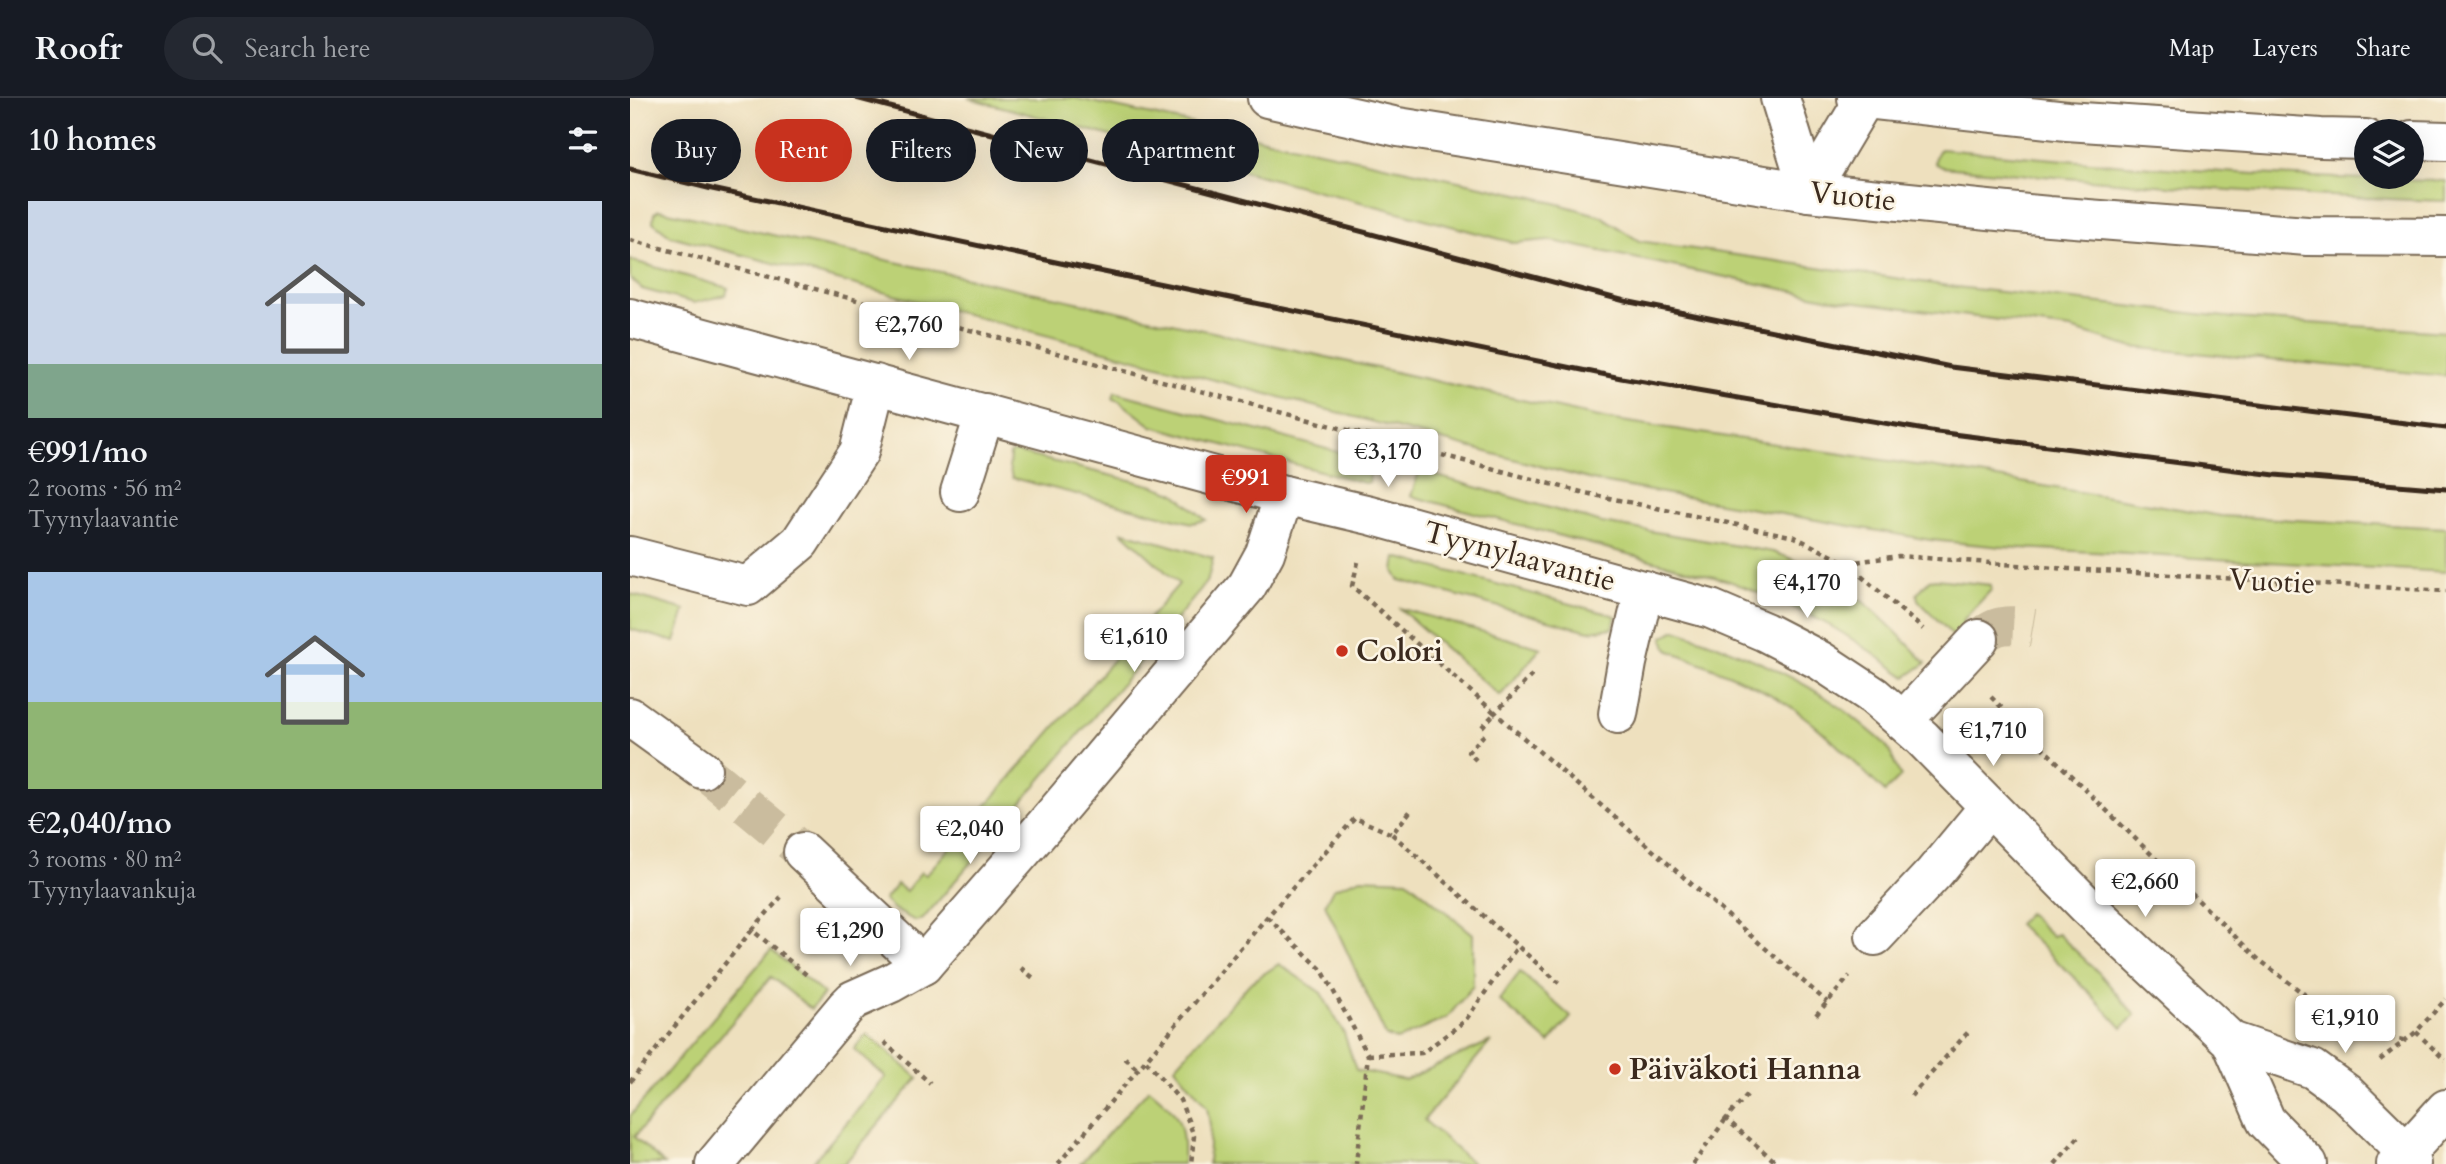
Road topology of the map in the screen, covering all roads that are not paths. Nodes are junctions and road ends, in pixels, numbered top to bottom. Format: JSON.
{"nodes":[{"id":1,"x":1267,"y":98,"type":"edge"},
{"id":2,"x":1780,"y":98,"type":"edge"},
{"id":3,"x":1862,"y":98,"type":"edge"},
{"id":4,"x":2354,"y":139,"type":"edge"},
{"id":5,"x":2424,"y":140,"type":"edge"},
{"id":6,"x":2446,"y":141,"type":"edge"},
{"id":7,"x":1809,"y":192,"type":"junction"},
{"id":8,"x":2446,"y":237,"type":"edge"},
{"id":9,"x":630,"y":318,"type":"edge"},
{"id":10,"x":876,"y":384,"type":"junction"},
{"id":11,"x":985,"y":413,"type":"junction"},
{"id":12,"x":960,"y":492,"type":"dead end"},
{"id":13,"x":1284,"y":495,"type":"junction"},
{"id":14,"x":630,"y":556,"type":"edge"},
{"id":15,"x":1644,"y":590,"type":"junction"},
{"id":16,"x":1967,"y":650,"type":"tunnel mouth"},
{"id":17,"x":1618,"y":714,"type":"dead end"},
{"id":18,"x":630,"y":717,"type":"edge"},
{"id":19,"x":1903,"y":721,"type":"junction"},
{"id":20,"x":702,"y":769,"type":"tunnel mouth"},
{"id":21,"x":1989,"y":807,"type":"junction"},
{"id":22,"x":803,"y":852,"type":"tunnel mouth"},
{"id":23,"x":1875,"y":936,"type":"dead end"},
{"id":24,"x":923,"y":965,"type":"junction"},
{"id":25,"x":2231,"y":1041,"type":"junction"},
{"id":26,"x":2446,"y":1109,"type":"edge"},
{"id":27,"x":2405,"y":1160,"type":"edge"},
{"id":28,"x":715,"y":1164,"type":"edge"},
{"id":29,"x":2308,"y":1164,"type":"edge"}],
"edges":[{"from":1,"to":7,"type":"street","name":"Vuotie"},
{"from":2,"to":7,"type":"street"},
{"from":3,"to":4,"type":"street"},
{"from":3,"to":7,"type":"street"},
{"from":5,"to":6,"type":"street"},
{"from":7,"to":8,"type":"street","name":"Vuotie"},
{"from":9,"to":10,"type":"street","name":"Tyynylaavantie"},
{"from":10,"to":11,"type":"street","name":"Tyynylaavantie"},
{"from":10,"to":14,"type":"street"},
{"from":11,"to":12,"type":"street"},
{"from":11,"to":13,"type":"street","name":"Tyynylaavantie"},
{"from":13,"to":15,"type":"street","name":"Tyynylaavantie"},
{"from":13,"to":24,"type":"street"},
{"from":15,"to":17,"type":"street"},
{"from":15,"to":19,"type":"street","name":"Tyynylaavantie"},
{"from":16,"to":19,"type":"street"},
{"from":18,"to":20,"type":"street"},
{"from":19,"to":21,"type":"street","name":"Tyynylaavantie"},
{"from":21,"to":23,"type":"street"},
{"from":21,"to":25,"type":"street","name":"Tyynylaavantie"},
{"from":22,"to":24,"type":"street"},
{"from":24,"to":28,"type":"street"},
{"from":25,"to":27,"type":"street","name":"Tyynylaavantie"},
{"from":25,"to":29,"type":"street","name":"Tyynylaavantie"},
{"from":26,"to":27,"type":"street"}]}
